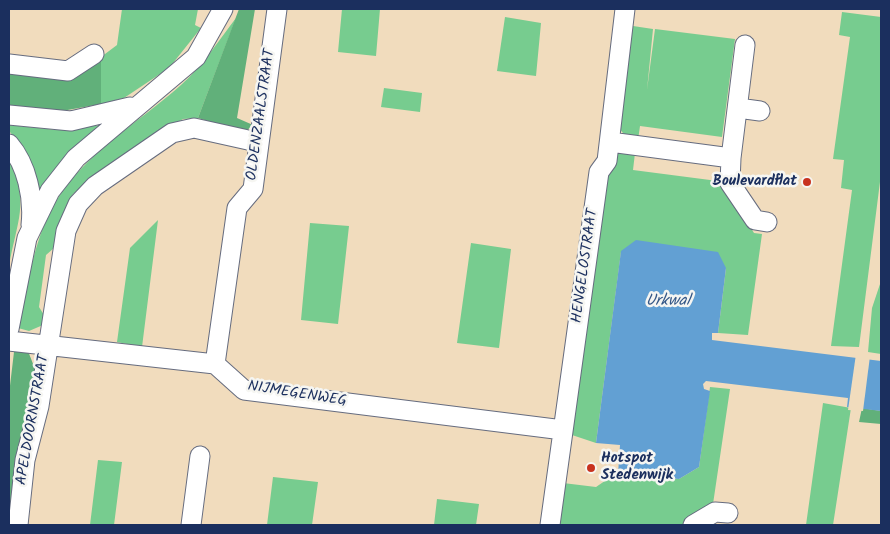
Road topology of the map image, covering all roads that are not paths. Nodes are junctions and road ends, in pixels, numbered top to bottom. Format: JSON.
{"nodes":[{"id":1,"x":223,"y":9,"type":"edge"},
{"id":2,"x":277,"y":9,"type":"edge"},
{"id":3,"x":625,"y":9,"type":"edge"},
{"id":4,"x":746,"y":45,"type":"dead end"},
{"id":5,"x":94,"y":54,"type":"dead end"},
{"id":6,"x":9,"y":64,"type":"edge"},
{"id":7,"x":141,"y":104,"type":"junction"},
{"id":8,"x":738,"y":108,"type":"junction"},
{"id":9,"x":760,"y":111,"type":"dead end"},
{"id":10,"x":9,"y":115,"type":"edge"},
{"id":11,"x":257,"y":142,"type":"junction"},
{"id":12,"x":610,"y":142,"type":"junction"},
{"id":13,"x":9,"y":144,"type":"edge"},
{"id":14,"x":731,"y":158,"type":"junction"},
{"id":15,"x":767,"y":222,"type":"dead end"},
{"id":16,"x":30,"y":231,"type":"junction"},
{"id":17,"x":9,"y":329,"type":"edge"},
{"id":18,"x":9,"y":341,"type":"edge"},
{"id":19,"x":47,"y":345,"type":"junction"},
{"id":20,"x":214,"y":364,"type":"junction"},
{"id":21,"x":563,"y":430,"type":"junction"},
{"id":22,"x":200,"y":456,"type":"dead end"},
{"id":23,"x":721,"y":512,"type":"dead end"},
{"id":24,"x":18,"y":525,"type":"edge"},
{"id":25,"x":192,"y":525,"type":"edge"},
{"id":26,"x":550,"y":525,"type":"edge"},
{"id":27,"x":693,"y":525,"type":"edge"}],
"edges":[{"from":1,"to":7,"type":"street"},
{"from":2,"to":11,"type":"street","name":"OLDENZAALSTRAAT"},
{"from":3,"to":12,"type":"street","name":"HENGELOSTRAAT"},
{"from":4,"to":8,"type":"street"},
{"from":5,"to":6,"type":"street"},
{"from":7,"to":10,"type":"street"},
{"from":7,"to":16,"type":"street"},
{"from":8,"to":9,"type":"street"},
{"from":8,"to":14,"type":"street"},
{"from":11,"to":19,"type":"street","name":"APELDOORNSTRAAT"},
{"from":11,"to":20,"type":"street","name":"OLDENZAALSTRAAT"},
{"from":12,"to":14,"type":"street"},
{"from":12,"to":21,"type":"street","name":"HENGELOSTRAAT"},
{"from":13,"to":16,"type":"street"},
{"from":14,"to":15,"type":"street"},
{"from":16,"to":17,"type":"street"},
{"from":18,"to":19,"type":"street"},
{"from":19,"to":20,"type":"street"},
{"from":19,"to":24,"type":"street","name":"APELDOORNSTRAAT"},
{"from":20,"to":21,"type":"street","name":"NIJMEGENWEG"},
{"from":21,"to":26,"type":"street","name":"HENGELOSTRAAT"},
{"from":22,"to":25,"type":"street"},
{"from":23,"to":27,"type":"street"}]}
